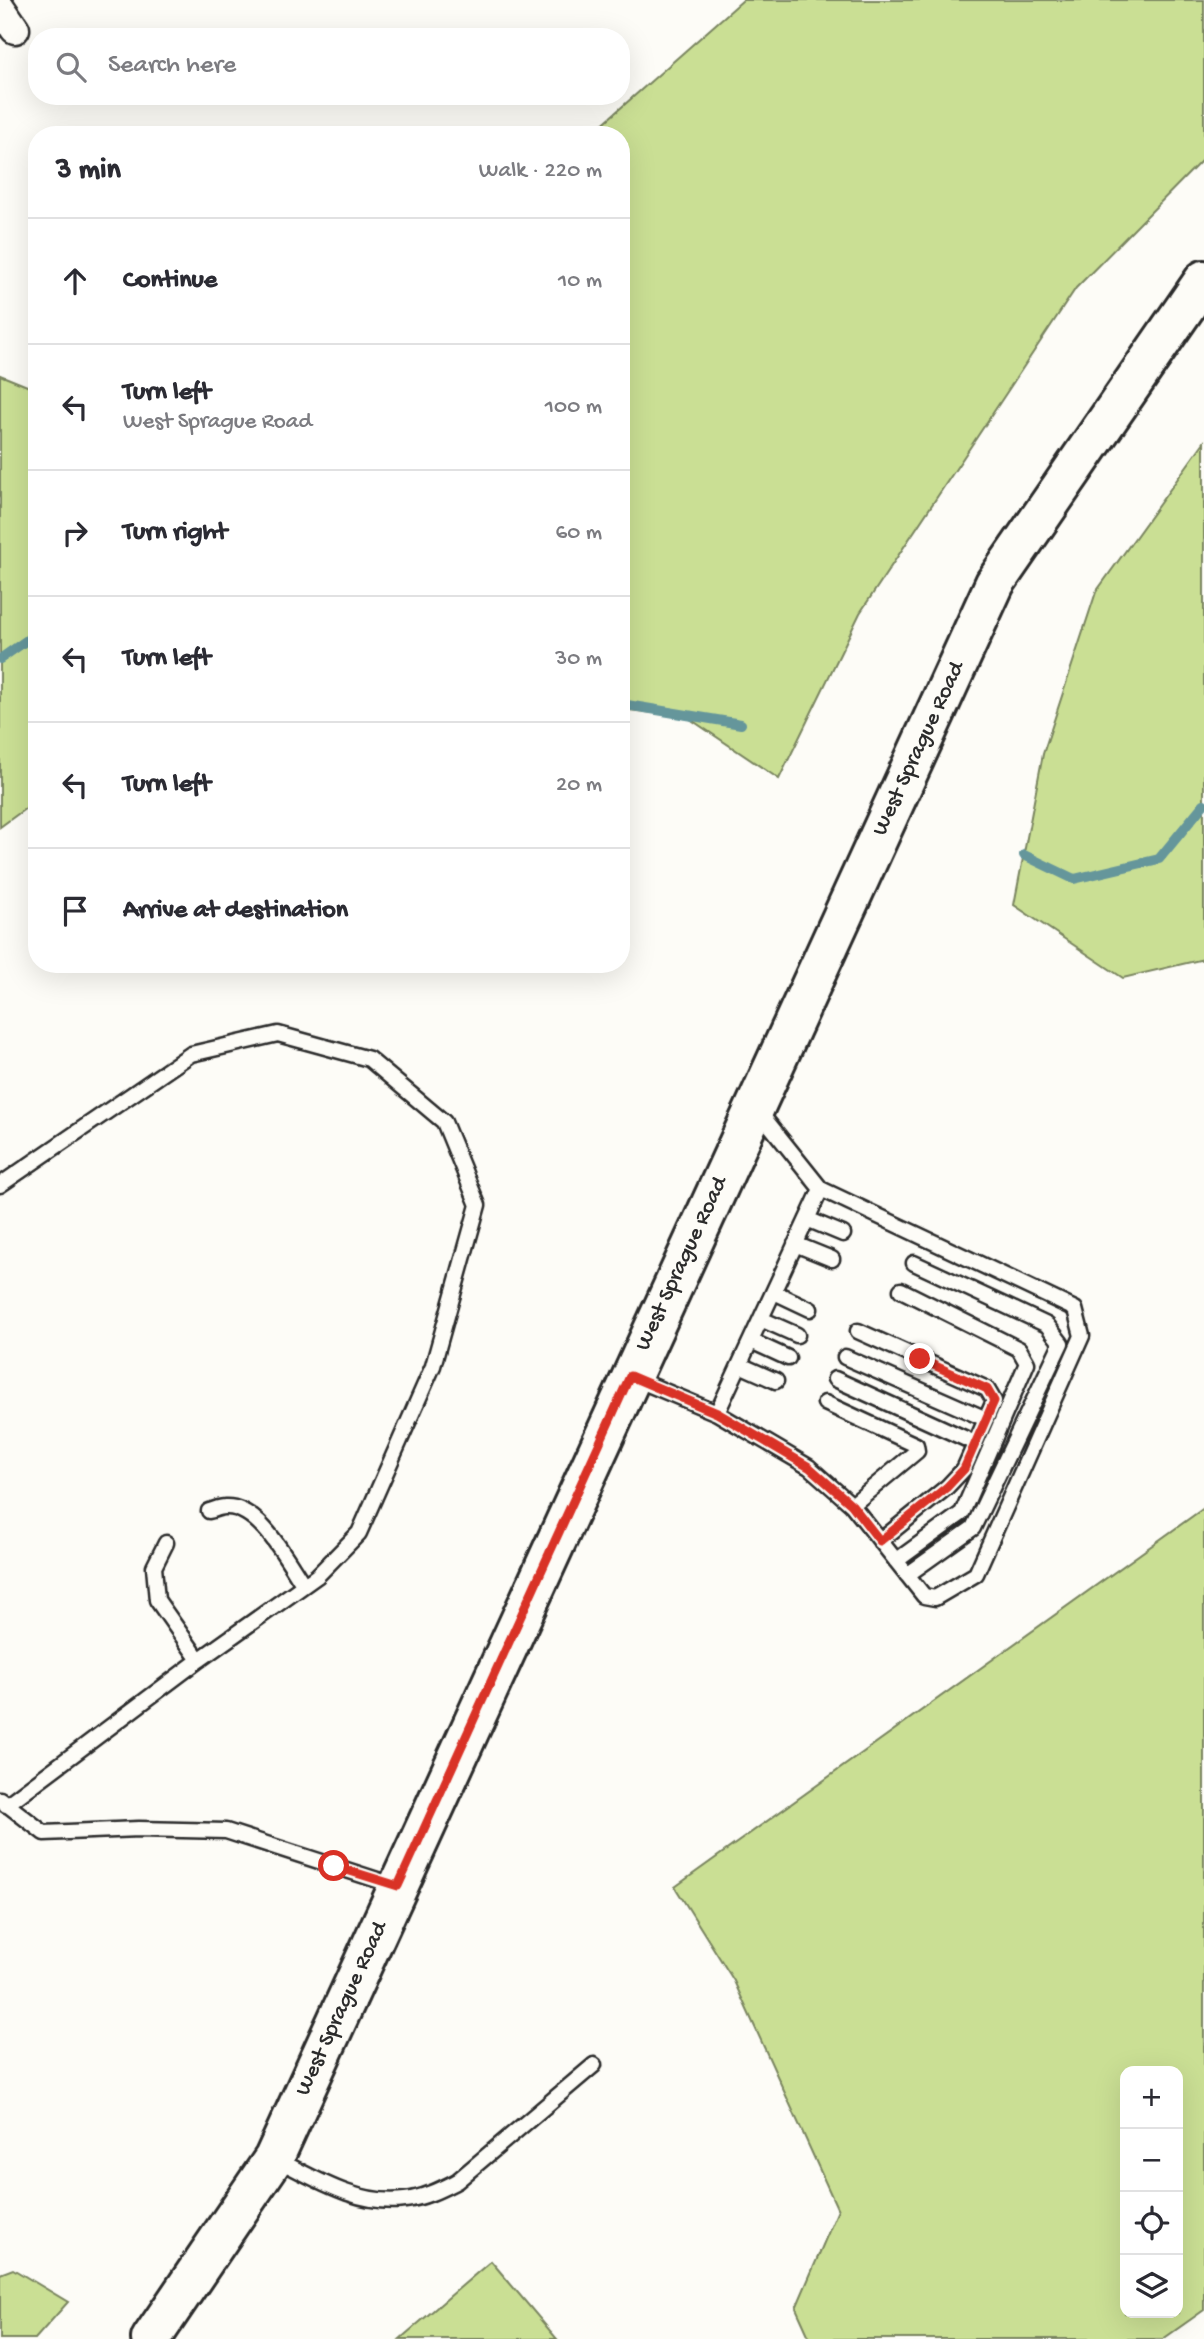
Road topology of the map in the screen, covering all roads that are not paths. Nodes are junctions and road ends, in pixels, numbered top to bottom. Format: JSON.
{"nodes":[{"id":1,"x":1204,"y":280,"type":"edge"},
{"id":2,"x":755,"y":1107,"type":"junction"},
{"id":3,"x":0,"y":1185,"type":"edge"},
{"id":4,"x":821,"y":1189,"type":"junction"},
{"id":5,"x":807,"y":1219,"type":"junction"},
{"id":6,"x":844,"y":1234,"type":"dead end"},
{"id":7,"x":795,"y":1244,"type":"junction"},
{"id":8,"x":832,"y":1259,"type":"dead end"},
{"id":9,"x":914,"y":1263,"type":"dead end"},
{"id":10,"x":901,"y":1290,"type":"dead end"},
{"id":11,"x":774,"y":1292,"type":"junction"},
{"id":12,"x":810,"y":1309,"type":"dead end"},
{"id":13,"x":761,"y":1319,"type":"junction"},
{"id":14,"x":858,"y":1331,"type":"dead end"},
{"id":15,"x":797,"y":1335,"type":"dead end"},
{"id":16,"x":751,"y":1341,"type":"junction"},
{"id":17,"x":845,"y":1357,"type":"dead end"},
{"id":18,"x":788,"y":1358,"type":"dead end"},
{"id":19,"x":740,"y":1365,"type":"junction"},
{"id":20,"x":630,"y":1376,"type":"junction"},
{"id":21,"x":835,"y":1379,"type":"dead end"},
{"id":22,"x":776,"y":1381,"type":"dead end"},
{"id":23,"x":825,"y":1403,"type":"dead end"},
{"id":24,"x":717,"y":1413,"type":"junction"},
{"id":25,"x":986,"y":1419,"type":"junction"},
{"id":26,"x":975,"y":1443,"type":"junction"},
{"id":27,"x":852,"y":1505,"type":"junction"},
{"id":28,"x":209,"y":1511,"type":"dead end"},
{"id":29,"x":880,"y":1541,"type":"junction"},
{"id":30,"x":166,"y":1543,"type":"dead end"},
{"id":31,"x":896,"y":1561,"type":"junction"},
{"id":32,"x":907,"y":1575,"type":"junction"},
{"id":33,"x":303,"y":1584,"type":"junction"},
{"id":34,"x":199,"y":1660,"type":"junction"},
{"id":35,"x":3,"y":1802,"type":"edge"},
{"id":36,"x":398,"y":1886,"type":"junction"},
{"id":37,"x":594,"y":2065,"type":"dead end"},
{"id":38,"x":274,"y":2158,"type":"junction"},
{"id":39,"x":151,"y":2339,"type":"edge"}],
"edges":[{"from":1,"to":2,"type":"street","name":"West Sprague Road"},
{"from":2,"to":4,"type":"lane"},
{"from":2,"to":20,"type":"street","name":"West Sprague Road"},
{"from":3,"to":33,"type":"lane"},
{"from":4,"to":5,"type":"lane"},
{"from":4,"to":32,"type":"lane"},
{"from":5,"to":6,"type":"lane"},
{"from":5,"to":7,"type":"lane"},
{"from":7,"to":8,"type":"lane"},
{"from":7,"to":11,"type":"lane"},
{"from":9,"to":32,"type":"lane"},
{"from":10,"to":31,"type":"lane"},
{"from":11,"to":12,"type":"lane"},
{"from":11,"to":13,"type":"lane"},
{"from":13,"to":15,"type":"lane"},
{"from":13,"to":16,"type":"lane"},
{"from":14,"to":25,"type":"lane"},
{"from":16,"to":18,"type":"lane"},
{"from":16,"to":19,"type":"lane"},
{"from":17,"to":25,"type":"lane"},
{"from":19,"to":22,"type":"lane"},
{"from":19,"to":24,"type":"lane"},
{"from":20,"to":24,"type":"lane"},
{"from":20,"to":36,"type":"street","name":"West Sprague Road"},
{"from":21,"to":26,"type":"lane"},
{"from":23,"to":27,"type":"lane"},
{"from":24,"to":27,"type":"lane"},
{"from":25,"to":26,"type":"lane"},
{"from":26,"to":29,"type":"lane"},
{"from":27,"to":29,"type":"lane"},
{"from":28,"to":33,"type":"lane"},
{"from":29,"to":31,"type":"lane"},
{"from":30,"to":34,"type":"lane"},
{"from":31,"to":32,"type":"lane"},
{"from":33,"to":34,"type":"lane"},
{"from":34,"to":35,"type":"lane"},
{"from":35,"to":36,"type":"lane"},
{"from":36,"to":38,"type":"street","name":"West Sprague Road"},
{"from":37,"to":38,"type":"lane"},
{"from":38,"to":39,"type":"street","name":"West Sprague Road"}]}
